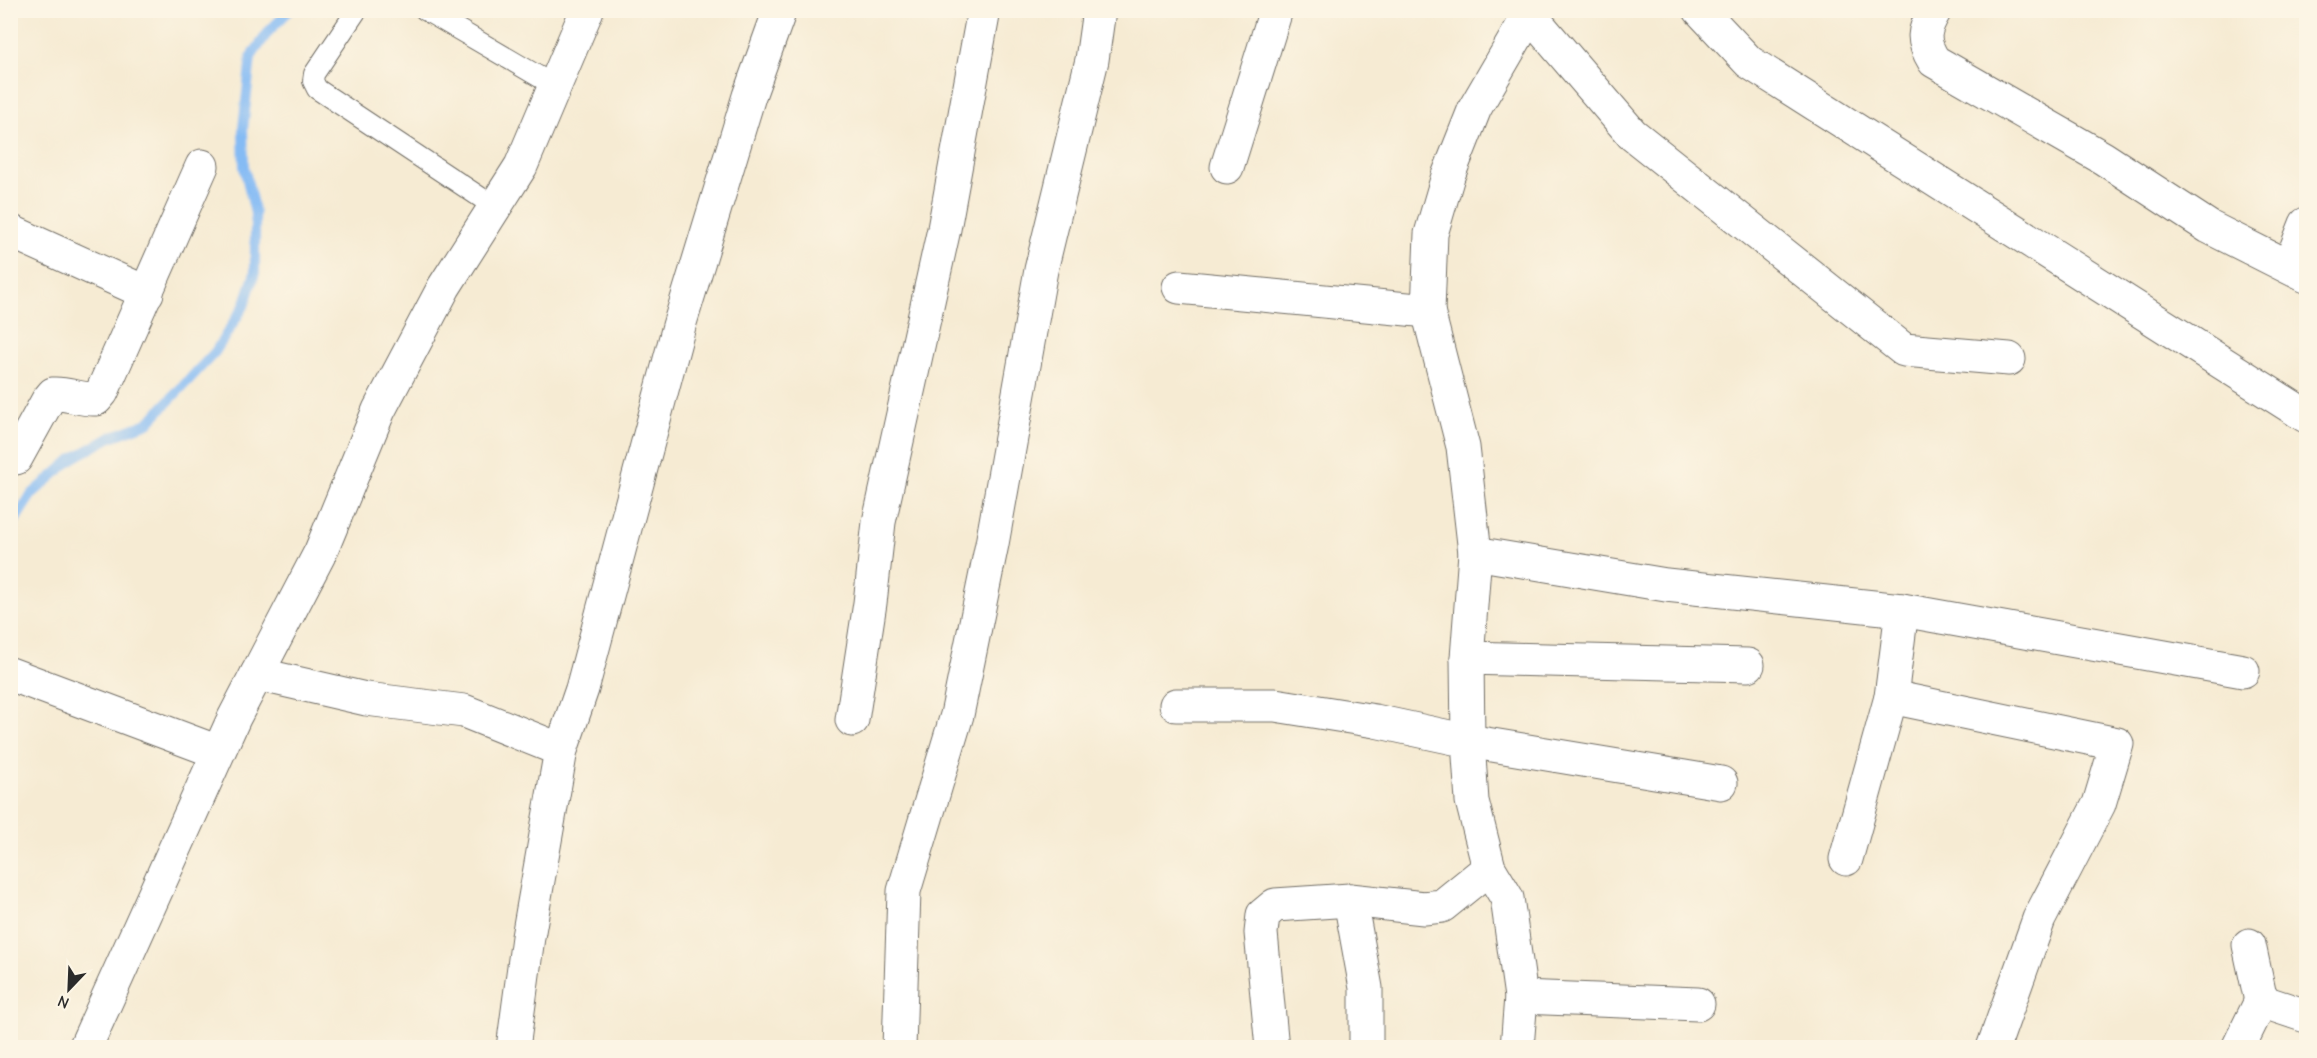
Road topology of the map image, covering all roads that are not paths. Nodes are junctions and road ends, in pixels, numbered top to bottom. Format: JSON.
{"nodes":[{"id":1,"x":357,"y":10,"type":"edge"},
{"id":2,"x":425,"y":10,"type":"edge"},
{"id":3,"x":587,"y":10,"type":"edge"},
{"id":4,"x":780,"y":10,"type":"edge"},
{"id":5,"x":984,"y":10,"type":"edge"},
{"id":6,"x":1098,"y":10,"type":"edge"},
{"id":7,"x":1276,"y":10,"type":"edge"},
{"id":8,"x":1700,"y":10,"type":"edge"},
{"id":9,"x":1935,"y":10,"type":"edge"},
{"id":10,"x":1531,"y":13,"type":"edge"},
{"id":11,"x":555,"y":87,"type":"junction"},
{"id":12,"x":202,"y":166,"type":"dead end"},
{"id":13,"x":1227,"y":167,"type":"dead end"},
{"id":14,"x":495,"y":207,"type":"junction"},
{"id":15,"x":2307,"y":224,"type":"edge"},
{"id":16,"x":10,"y":231,"type":"edge"},
{"id":17,"x":2298,"y":271,"type":"edge"},
{"id":18,"x":1179,"y":287,"type":"dead end"},
{"id":19,"x":147,"y":293,"type":"junction"},
{"id":20,"x":1428,"y":311,"type":"junction"},
{"id":21,"x":2009,"y":360,"type":"dead end"},
{"id":22,"x":2307,"y":416,"type":"edge"},
{"id":23,"x":16,"y":458,"type":"dead end"},
{"id":24,"x":1474,"y":553,"type":"junction"},
{"id":25,"x":1902,"y":610,"type":"junction"},
{"id":26,"x":1467,"y":658,"type":"junction"},
{"id":27,"x":1748,"y":665,"type":"dead end"},
{"id":28,"x":2243,"y":671,"type":"dead end"},
{"id":29,"x":10,"y":674,"type":"edge"},
{"id":30,"x":257,"y":674,"type":"junction"},
{"id":31,"x":1891,"y":697,"type":"junction"},
{"id":32,"x":1176,"y":705,"type":"dead end"},
{"id":33,"x":852,"y":720,"type":"dead end"},
{"id":34,"x":1467,"y":741,"type":"junction"},
{"id":35,"x":561,"y":750,"type":"junction"},
{"id":36,"x":218,"y":752,"type":"junction"},
{"id":37,"x":1721,"y":783,"type":"dead end"},
{"id":38,"x":1846,"y":859,"type":"dead end"},
{"id":39,"x":1489,"y":868,"type":"junction"},
{"id":40,"x":1350,"y":900,"type":"junction"},
{"id":41,"x":2249,"y":945,"type":"dead end"},
{"id":42,"x":1521,"y":997,"type":"junction"},
{"id":43,"x":2261,"y":1001,"type":"junction"},
{"id":44,"x":1698,"y":1004,"type":"dead end"},
{"id":45,"x":2307,"y":1016,"type":"edge"},
{"id":46,"x":85,"y":1047,"type":"edge"},
{"id":47,"x":513,"y":1047,"type":"edge"},
{"id":48,"x":899,"y":1047,"type":"edge"},
{"id":49,"x":1272,"y":1047,"type":"edge"},
{"id":50,"x":1366,"y":1047,"type":"edge"},
{"id":51,"x":1517,"y":1047,"type":"edge"},
{"id":52,"x":1993,"y":1047,"type":"edge"},
{"id":53,"x":2238,"y":1047,"type":"edge"}],
"edges":[{"from":1,"to":14,"type":"lane"},
{"from":2,"to":11,"type":"lane"},
{"from":3,"to":11,"type":"street"},
{"from":4,"to":35,"type":"street"},
{"from":5,"to":33,"type":"street"},
{"from":6,"to":48,"type":"street"},
{"from":7,"to":13,"type":"street"},
{"from":8,"to":22,"type":"street"},
{"from":9,"to":17,"type":"street"},
{"from":10,"to":20,"type":"street"},
{"from":10,"to":21,"type":"street"},
{"from":11,"to":14,"type":"street"},
{"from":12,"to":19,"type":"street"},
{"from":14,"to":30,"type":"street"},
{"from":15,"to":17,"type":"street"},
{"from":16,"to":19,"type":"street"},
{"from":18,"to":20,"type":"street"},
{"from":19,"to":23,"type":"street"},
{"from":20,"to":24,"type":"street"},
{"from":24,"to":25,"type":"street"},
{"from":24,"to":26,"type":"street"},
{"from":25,"to":28,"type":"street"},
{"from":25,"to":31,"type":"street"},
{"from":26,"to":27,"type":"street"},
{"from":26,"to":34,"type":"street"},
{"from":29,"to":36,"type":"street"},
{"from":30,"to":35,"type":"street"},
{"from":30,"to":36,"type":"street"},
{"from":31,"to":38,"type":"street"},
{"from":31,"to":52,"type":"street"},
{"from":32,"to":34,"type":"street"},
{"from":34,"to":37,"type":"street"},
{"from":34,"to":39,"type":"street"},
{"from":35,"to":47,"type":"street"},
{"from":36,"to":46,"type":"street"},
{"from":39,"to":40,"type":"street"},
{"from":39,"to":42,"type":"street"},
{"from":40,"to":49,"type":"street"},
{"from":40,"to":50,"type":"street"},
{"from":41,"to":43,"type":"street"},
{"from":42,"to":44,"type":"street"},
{"from":42,"to":51,"type":"street"},
{"from":43,"to":45,"type":"street"},
{"from":43,"to":53,"type":"street"}]}
